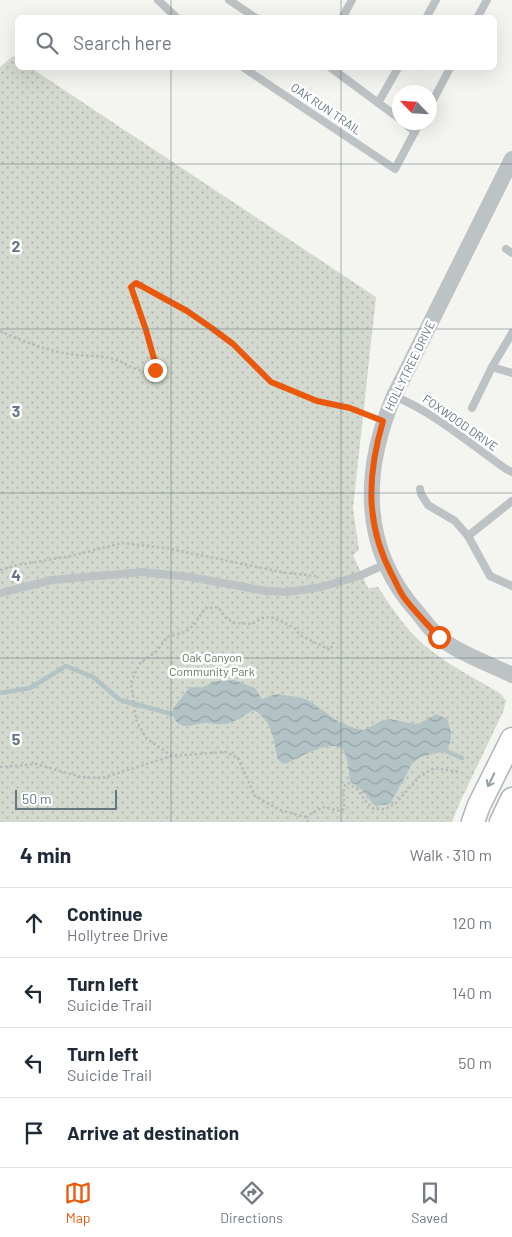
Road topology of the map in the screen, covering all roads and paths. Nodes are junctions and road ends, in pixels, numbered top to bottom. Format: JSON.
{"nodes":[{"id":1,"x":158,"y":0,"type":"edge"},
{"id":2,"x":229,"y":0,"type":"edge"},
{"id":3,"x":352,"y":0,"type":"edge"},
{"id":4,"x":436,"y":0,"type":"edge"},
{"id":5,"x":486,"y":0,"type":"edge"},
{"id":6,"x":174,"y":15,"type":"edge"},
{"id":7,"x":251,"y":15,"type":"edge"},
{"id":8,"x":344,"y":15,"type":"edge"},
{"id":9,"x":428,"y":15,"type":"edge"},
{"id":10,"x":478,"y":15,"type":"edge"},
{"id":11,"x":247,"y":70,"type":"edge"},
{"id":12,"x":334,"y":70,"type":"edge"},
{"id":13,"x":397,"y":70,"type":"edge"},
{"id":14,"x":449,"y":70,"type":"edge"},
{"id":15,"x":437,"y":93,"type":"edge"},
{"id":16,"x":378,"y":103,"type":"junction"},
{"id":17,"x":392,"y":113,"type":"edge"},
{"id":18,"x":415,"y":132,"type":"edge"},
{"id":19,"x":512,"y":159,"type":"edge"},
{"id":20,"x":0,"y":330,"type":"edge"},
{"id":21,"x":512,"y":333,"type":"edge"},
{"id":22,"x":492,"y":367,"type":"junction"},
{"id":23,"x":512,"y":373,"type":"edge"},
{"id":24,"x":394,"y":396,"type":"junction"},
{"id":25,"x":472,"y":408,"type":"dead end"},
{"id":26,"x":383,"y":421,"type":"junction"},
{"id":27,"x":512,"y":472,"type":"edge"},
{"id":28,"x":420,"y":489,"type":"dead end"},
{"id":29,"x":512,"y":501,"type":"edge"},
{"id":30,"x":468,"y":536,"type":"junction"},
{"id":31,"x":386,"y":564,"type":"junction"},
{"id":32,"x":0,"y":570,"type":"edge"},
{"id":33,"x":512,"y":586,"type":"edge"},
{"id":34,"x":322,"y":587,"type":"junction"},
{"id":35,"x":0,"y":593,"type":"edge"},
{"id":36,"x":334,"y":642,"type":"dead end"},
{"id":37,"x":512,"y":675,"type":"edge"},
{"id":38,"x":512,"y":739,"type":"edge"},
{"id":39,"x":172,"y":756,"type":"junction"},
{"id":40,"x":0,"y":767,"type":"edge"},
{"id":41,"x":459,"y":772,"type":"dead end"},
{"id":42,"x":512,"y":799,"type":"edge"},
{"id":43,"x":305,"y":817,"type":"junction"},
{"id":44,"x":308,"y":822,"type":"edge"},
{"id":45,"x":473,"y":822,"type":"edge"},
{"id":46,"x":502,"y":822,"type":"edge"}],
"edges":[{"from":1,"to":6,"type":"lane"},
{"from":2,"to":7,"type":"lane"},
{"from":3,"to":8,"type":"lane"},
{"from":4,"to":9,"type":"lane"},
{"from":5,"to":10,"type":"lane"},
{"from":11,"to":18,"type":"lane","name":"OAK RUN TRAIL"},
{"from":12,"to":16,"type":"lane"},
{"from":13,"to":16,"type":"lane"},
{"from":14,"to":15,"type":"lane"},
{"from":16,"to":17,"type":"lane"},
{"from":19,"to":24,"type":"street","name":"HOLLYTREE DRIVE"},
{"from":20,"to":26,"type":"path"},
{"from":21,"to":22,"type":"lane","name":"FOXWOOD DRIVE"},
{"from":22,"to":23,"type":"lane"},
{"from":22,"to":25,"type":"lane","name":"FOXWOOD DRIVE"},
{"from":24,"to":26,"type":"street","name":"HOLLYTREE DRIVE"},
{"from":24,"to":27,"type":"lane","name":"FOXWOOD DRIVE"},
{"from":26,"to":31,"type":"street","name":"HOLLYTREE DRIVE"},
{"from":28,"to":30,"type":"lane"},
{"from":29,"to":30,"type":"lane"},
{"from":30,"to":33,"type":"lane"},
{"from":31,"to":34,"type":"lane"},
{"from":31,"to":37,"type":"street","name":"HOLLYTREE DRIVE"},
{"from":32,"to":34,"type":"path"},
{"from":34,"to":35,"type":"lane"},
{"from":36,"to":39,"type":"path"},
{"from":38,"to":45,"type":"main road","one_way":true},
{"from":39,"to":40,"type":"path"},
{"from":39,"to":43,"type":"path"},
{"from":41,"to":43,"type":"path"},
{"from":42,"to":46,"type":"main road"},
{"from":43,"to":44,"type":"path"}]}
